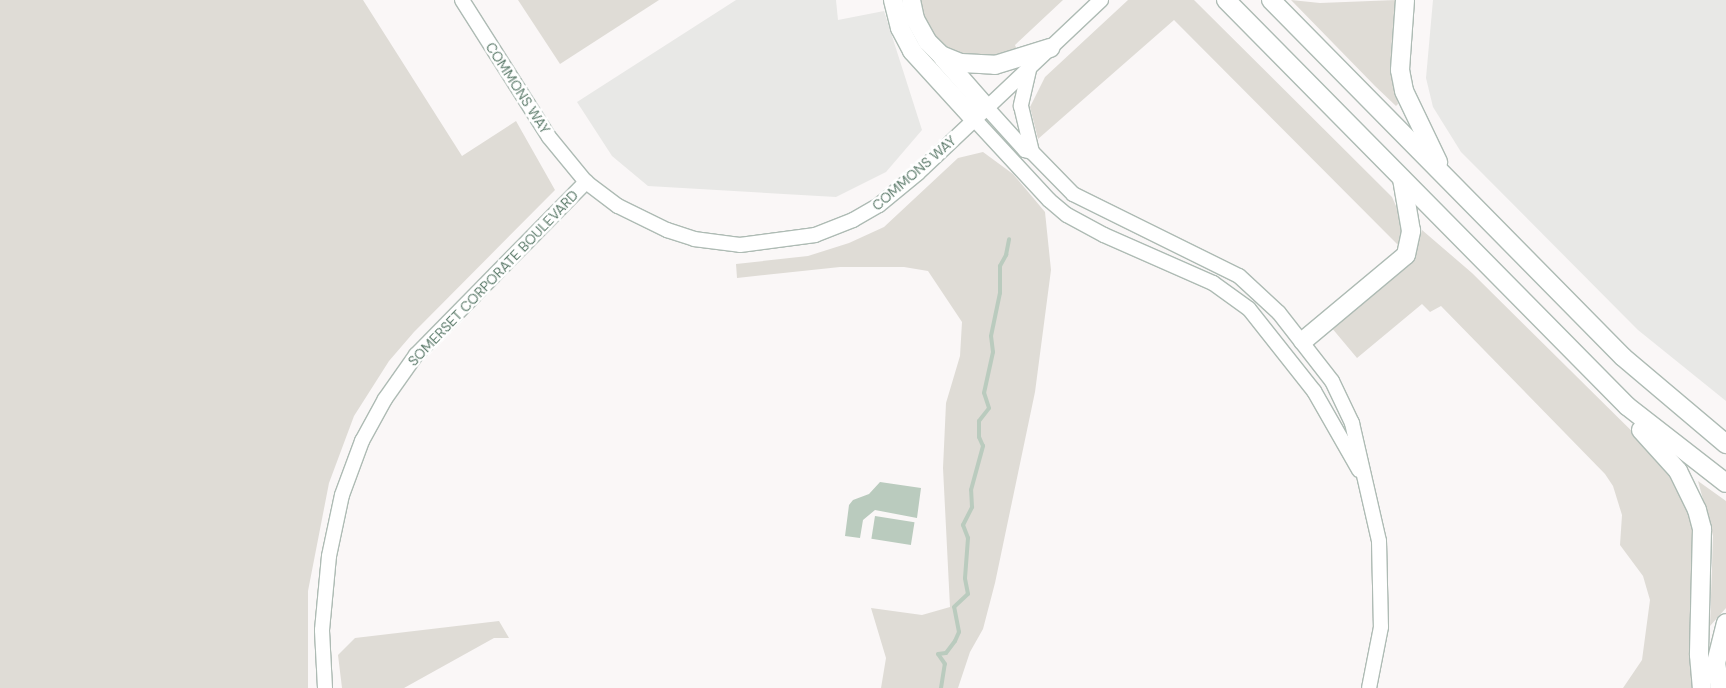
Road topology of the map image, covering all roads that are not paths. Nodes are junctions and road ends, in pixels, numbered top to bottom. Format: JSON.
{"nodes":[{"id":1,"x":462,"y":0,"type":"edge"},
{"id":2,"x":894,"y":0,"type":"edge"},
{"id":3,"x":911,"y":0,"type":"edge"},
{"id":4,"x":1101,"y":0,"type":"edge"},
{"id":5,"x":1226,"y":0,"type":"edge"},
{"id":6,"x":1271,"y":0,"type":"edge"},
{"id":7,"x":1405,"y":0,"type":"edge"},
{"id":8,"x":1050,"y":48,"type":"junction"},
{"id":9,"x":941,"y":55,"type":"junction"},
{"id":10,"x":1030,"y":66,"type":"junction"},
{"id":11,"x":981,"y":114,"type":"junction"},
{"id":12,"x":1032,"y":152,"type":"junction"},
{"id":13,"x":1402,"y":179,"type":"junction"},
{"id":14,"x":1448,"y":180,"type":"junction"},
{"id":15,"x":586,"y":182,"type":"junction"},
{"id":16,"x":1303,"y":341,"type":"junction"},
{"id":17,"x":1652,"y":385,"type":"junction"},
{"id":18,"x":1627,"y":406,"type":"junction"},
{"id":19,"x":1726,"y":429,"type":"edge"},
{"id":20,"x":1726,"y":444,"type":"edge"},
{"id":21,"x":1367,"y":483,"type":"junction"},
{"id":22,"x":1726,"y":483,"type":"edge"},
{"id":23,"x":1726,"y":623,"type":"edge"},
{"id":24,"x":325,"y":688,"type":"edge"},
{"id":25,"x":1369,"y":688,"type":"edge"},
{"id":26,"x":1702,"y":688,"type":"edge"},
{"id":27,"x":1720,"y":688,"type":"edge"}],
"edges":[{"from":1,"to":15,"type":"street","name":"COMMONS WAY"},
{"from":2,"to":11,"type":"highway"},
{"from":3,"to":9,"type":"highway"},
{"from":4,"to":8,"type":"street","name":"COMMONS WAY"},
{"from":5,"to":13,"type":"highway"},
{"from":6,"to":14,"type":"highway"},
{"from":7,"to":14,"type":"highway"},
{"from":8,"to":9,"type":"highway"},
{"from":8,"to":10,"type":"street","name":"COMMONS WAY"},
{"from":9,"to":11,"type":"highway"},
{"from":10,"to":11,"type":"street","name":"COMMONS WAY"},
{"from":10,"to":12,"type":"street"},
{"from":11,"to":12,"type":"street"},
{"from":11,"to":15,"type":"street","name":"COMMONS WAY"},
{"from":11,"to":21,"type":"street"},
{"from":12,"to":16,"type":"street"},
{"from":13,"to":16,"type":"highway"},
{"from":13,"to":18,"type":"highway"},
{"from":14,"to":17,"type":"highway"},
{"from":15,"to":24,"type":"street","name":"SOMERSET CORPORATE BOULEVARD"},
{"from":16,"to":21,"type":"street"},
{"from":17,"to":19,"type":"highway"},
{"from":17,"to":20,"type":"highway"},
{"from":18,"to":22,"type":"highway"},
{"from":18,"to":26,"type":"highway"},
{"from":21,"to":25,"type":"street"},
{"from":23,"to":27,"type":"highway"}]}
